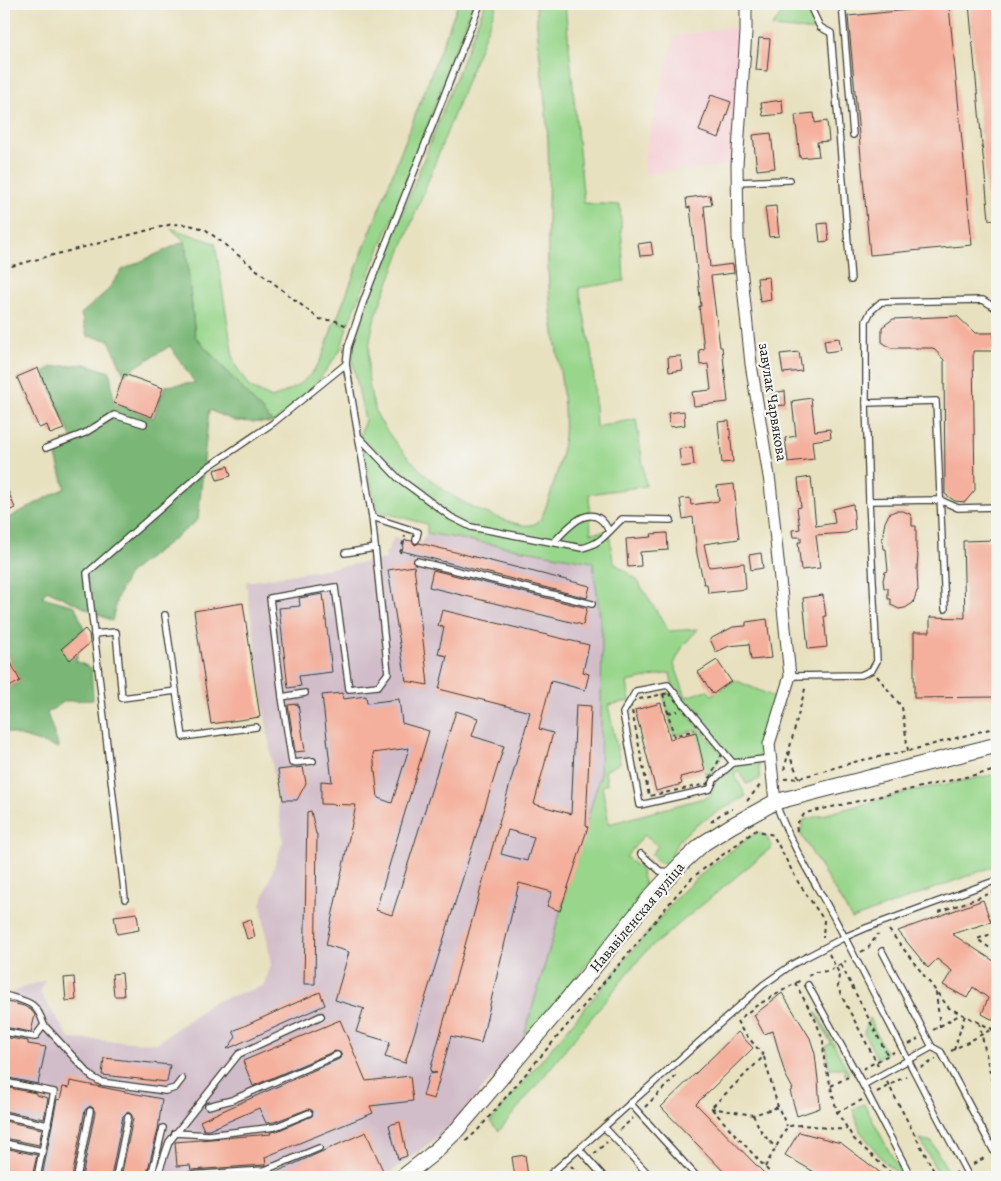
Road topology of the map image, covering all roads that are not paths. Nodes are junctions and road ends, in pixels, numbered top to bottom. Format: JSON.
{"nodes":[{"id":1,"x":480,"y":4,"type":"edge"},
{"id":2,"x":746,"y":4,"type":"edge"},
{"id":3,"x":809,"y":4,"type":"edge"},
{"id":4,"x":842,"y":4,"type":"edge"},
{"id":5,"x":882,"y":4,"type":"edge"},
{"id":6,"x":911,"y":4,"type":"edge"},
{"id":7,"x":844,"y":31,"type":"junction"},
{"id":8,"x":831,"y":34,"type":"junction"},
{"id":9,"x":853,"y":135,"type":"dead end"},
{"id":10,"x":790,"y":180,"type":"dead end"},
{"id":11,"x":737,"y":182,"type":"junction"},
{"id":12,"x":851,"y":280,"type":"dead end"},
{"id":13,"x":997,"y":309,"type":"edge"},
{"id":14,"x":346,"y":364,"type":"junction"},
{"id":15,"x":866,"y":403,"type":"junction"},
{"id":16,"x":144,"y":424,"type":"dead end"},
{"id":17,"x":359,"y":438,"type":"junction"},
{"id":18,"x":46,"y":448,"type":"dead end"},
{"id":19,"x":869,"y":500,"type":"junction"},
{"id":20,"x":940,"y":500,"type":"junction"},
{"id":21,"x":997,"y":507,"type":"edge"},
{"id":22,"x":372,"y":518,"type":"junction"},
{"id":23,"x":671,"y":520,"type":"dead end"},
{"id":24,"x":609,"y":531,"type":"junction"},
{"id":25,"x":416,"y":540,"type":"dead end"},
{"id":26,"x":554,"y":542,"type":"junction"},
{"id":27,"x":375,"y":548,"type":"junction"},
{"id":28,"x":345,"y":553,"type":"dead end"},
{"id":29,"x":417,"y":561,"type":"dead end"},
{"id":30,"x":592,"y":604,"type":"dead end"},
{"id":31,"x":945,"y":609,"type":"dead end"},
{"id":32,"x":165,"y":615,"type":"dead end"},
{"id":33,"x":94,"y":634,"type":"junction"},
{"id":34,"x":790,"y":676,"type":"junction"},
{"id":35,"x":176,"y":691,"type":"junction"},
{"id":36,"x":305,"y":694,"type":"dead end"},
{"id":37,"x":282,"y":697,"type":"junction"},
{"id":38,"x":256,"y":728,"type":"dead end"},
{"id":39,"x":997,"y":745,"type":"edge"},
{"id":40,"x":771,"y":758,"type":"junction"},
{"id":41,"x":313,"y":761,"type":"dead end"},
{"id":42,"x":733,"y":763,"type":"junction"},
{"id":43,"x":775,"y":802,"type":"junction"},
{"id":44,"x":641,"y":854,"type":"dead end"},
{"id":45,"x":672,"y":873,"type":"junction"},
{"id":46,"x":997,"y":880,"type":"edge"},
{"id":47,"x":125,"y":899,"type":"dead end"},
{"id":48,"x":844,"y":937,"type":"junction"},
{"id":49,"x":882,"y":951,"type":"dead end"},
{"id":50,"x":808,"y":985,"type":"dead end"},
{"id":51,"x":4,"y":995,"type":"edge"},
{"id":52,"x":321,"y":1016,"type":"dead end"},
{"id":53,"x":44,"y":1025,"type":"junction"},
{"id":54,"x":4,"y":1032,"type":"edge"},
{"id":55,"x":932,"y":1047,"type":"junction"},
{"id":56,"x":337,"y":1055,"type":"dead end"},
{"id":57,"x":908,"y":1060,"type":"junction"},
{"id":58,"x":182,"y":1079,"type":"dead end"},
{"id":59,"x":4,"y":1082,"type":"edge"},
{"id":60,"x":863,"y":1085,"type":"junction"},
{"id":61,"x":630,"y":1103,"type":"junction"},
{"id":62,"x":208,"y":1106,"type":"dead end"},
{"id":63,"x":90,"y":1111,"type":"dead end"},
{"id":64,"x":308,"y":1113,"type":"dead end"},
{"id":65,"x":4,"y":1116,"type":"edge"},
{"id":66,"x":128,"y":1118,"type":"dead end"},
{"id":67,"x":48,"y":1125,"type":"junction"},
{"id":68,"x":604,"y":1127,"type":"junction"},
{"id":69,"x":163,"y":1128,"type":"dead end"},
{"id":70,"x":175,"y":1134,"type":"junction"},
{"id":71,"x":4,"y":1143,"type":"edge"},
{"id":72,"x":318,"y":1148,"type":"dead end"},
{"id":73,"x":42,"y":1150,"type":"junction"},
{"id":74,"x":580,"y":1150,"type":"junction"},
{"id":75,"x":997,"y":1157,"type":"edge"},
{"id":76,"x":37,"y":1177,"type":"edge"},
{"id":77,"x":77,"y":1177,"type":"edge"},
{"id":78,"x":116,"y":1177,"type":"edge"},
{"id":79,"x":151,"y":1177,"type":"edge"},
{"id":80,"x":157,"y":1177,"type":"edge"},
{"id":81,"x":403,"y":1177,"type":"edge"},
{"id":82,"x":547,"y":1177,"type":"edge"},
{"id":83,"x":604,"y":1177,"type":"edge"},
{"id":84,"x":651,"y":1177,"type":"edge"},
{"id":85,"x":697,"y":1177,"type":"edge"},
{"id":86,"x":911,"y":1177,"type":"edge"},
{"id":87,"x":969,"y":1177,"type":"edge"}],
"edges":[{"from":1,"to":14,"type":"lane"},
{"from":2,"to":11,"type":"street","name":"завулак Чарвякова"},
{"from":3,"to":8,"type":"lane"},
{"from":4,"to":7,"type":"lane"},
{"from":5,"to":6,"type":"lane"},
{"from":7,"to":8,"type":"lane"},
{"from":7,"to":9,"type":"lane"},
{"from":8,"to":12,"type":"lane"},
{"from":10,"to":11,"type":"lane"},
{"from":11,"to":34,"type":"street","name":"завулак Чарвякова"},
{"from":13,"to":15,"type":"lane"},
{"from":14,"to":17,"type":"lane"},
{"from":14,"to":33,"type":"lane"},
{"from":15,"to":19,"type":"lane"},
{"from":15,"to":20,"type":"lane"},
{"from":16,"to":18,"type":"lane"},
{"from":17,"to":22,"type":"lane"},
{"from":17,"to":26,"type":"lane"},
{"from":19,"to":20,"type":"lane"},
{"from":19,"to":34,"type":"lane"},
{"from":20,"to":21,"type":"lane"},
{"from":20,"to":31,"type":"lane"},
{"from":22,"to":25,"type":"lane"},
{"from":22,"to":27,"type":"lane"},
{"from":23,"to":24,"type":"lane"},
{"from":24,"to":26,"type":"lane"},
{"from":24,"to":26,"type":"lane"},
{"from":27,"to":28,"type":"lane"},
{"from":27,"to":37,"type":"lane"},
{"from":29,"to":30,"type":"lane"},
{"from":32,"to":35,"type":"lane"},
{"from":33,"to":35,"type":"lane"},
{"from":33,"to":47,"type":"lane"},
{"from":34,"to":40,"type":"street","name":"завулак Чарвякова"},
{"from":35,"to":38,"type":"lane"},
{"from":36,"to":37,"type":"lane"},
{"from":37,"to":41,"type":"lane"},
{"from":39,"to":43,"type":"street","name":"Нававіленская вуліца"},
{"from":40,"to":42,"type":"lane"},
{"from":40,"to":43,"type":"street","name":"завулак Чарвякова"},
{"from":42,"to":42,"type":"lane"},
{"from":43,"to":45,"type":"street","name":"Нававіленская вуліца"},
{"from":43,"to":48,"type":"lane"},
{"from":44,"to":45,"type":"lane"},
{"from":45,"to":81,"type":"street","name":"Нававіленская вуліца"},
{"from":46,"to":48,"type":"lane"},
{"from":48,"to":57,"type":"lane"},
{"from":48,"to":61,"type":"lane"},
{"from":49,"to":55,"type":"lane"},
{"from":50,"to":60,"type":"lane"},
{"from":51,"to":53,"type":"lane"},
{"from":52,"to":70,"type":"lane"},
{"from":53,"to":54,"type":"lane"},
{"from":53,"to":58,"type":"lane"},
{"from":55,"to":57,"type":"lane"},
{"from":55,"to":75,"type":"lane"},
{"from":56,"to":62,"type":"lane"},
{"from":57,"to":60,"type":"lane"},
{"from":57,"to":87,"type":"lane"},
{"from":59,"to":67,"type":"lane"},
{"from":60,"to":86,"type":"lane"},
{"from":61,"to":68,"type":"lane"},
{"from":61,"to":85,"type":"lane"},
{"from":63,"to":77,"type":"lane"},
{"from":64,"to":70,"type":"lane"},
{"from":65,"to":67,"type":"lane"},
{"from":66,"to":78,"type":"lane"},
{"from":67,"to":73,"type":"lane"},
{"from":68,"to":74,"type":"lane"},
{"from":68,"to":84,"type":"lane"},
{"from":69,"to":79,"type":"lane"},
{"from":70,"to":80,"type":"lane"},
{"from":71,"to":73,"type":"lane"},
{"from":72,"to":80,"type":"lane"},
{"from":73,"to":76,"type":"lane"},
{"from":74,"to":82,"type":"lane"},
{"from":74,"to":83,"type":"lane"}]}
